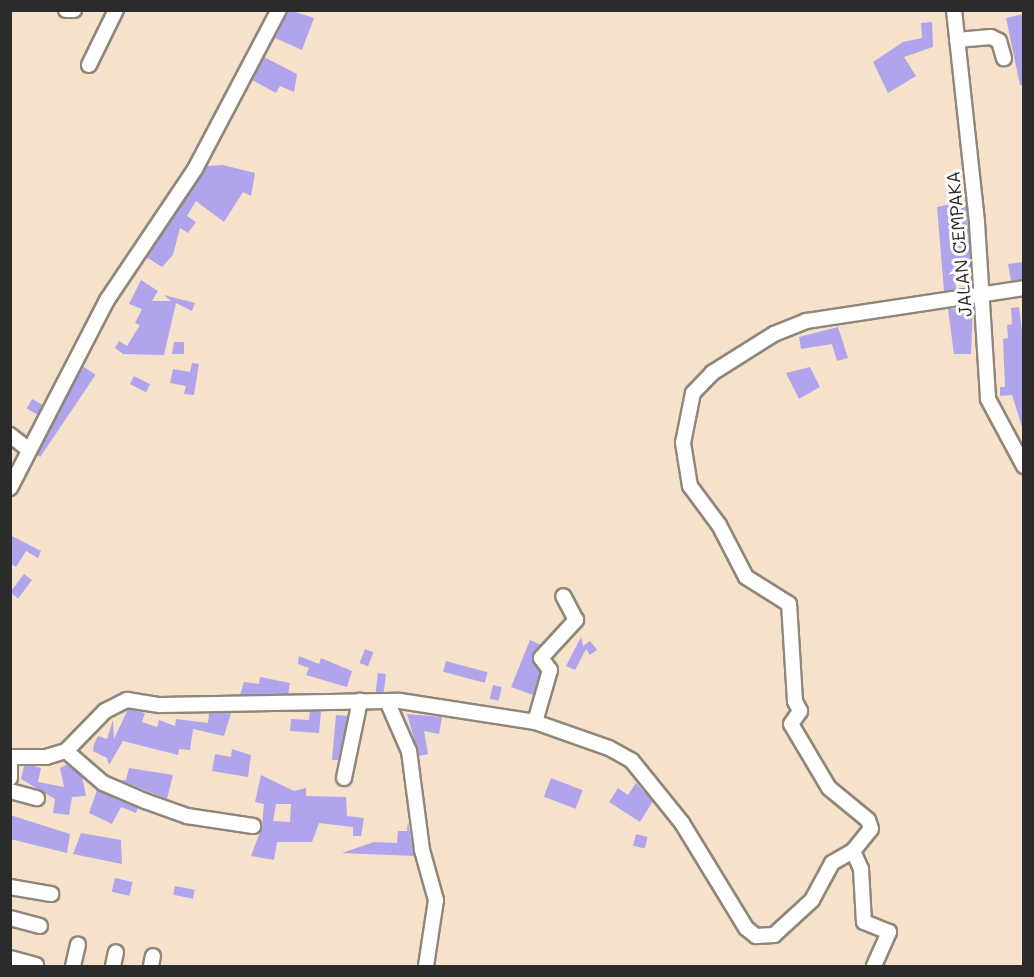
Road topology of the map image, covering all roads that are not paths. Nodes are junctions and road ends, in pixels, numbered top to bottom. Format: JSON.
{"nodes":[{"id":1,"x":66,"y":10,"type":"edge"},
{"id":2,"x":74,"y":10,"type":"edge"},
{"id":3,"x":116,"y":10,"type":"edge"},
{"id":4,"x":954,"y":10,"type":"edge"},
{"id":5,"x":274,"y":12,"type":"edge"},
{"id":6,"x":957,"y":40,"type":"junction"},
{"id":7,"x":1004,"y":57,"type":"dead end"},
{"id":8,"x":89,"y":64,"type":"dead end"},
{"id":9,"x":1023,"y":288,"type":"edge"},
{"id":10,"x":983,"y":303,"type":"junction"},
{"id":11,"x":10,"y":435,"type":"edge"},
{"id":12,"x":28,"y":449,"type":"junction"},
{"id":13,"x":1023,"y":466,"type":"edge"},
{"id":14,"x":10,"y":488,"type":"edge"},
{"id":15,"x":563,"y":597,"type":"dead end"},
{"id":16,"x":360,"y":701,"type":"junction"},
{"id":17,"x":387,"y":701,"type":"junction"},
{"id":18,"x":535,"y":722,"type":"junction"},
{"id":19,"x":66,"y":751,"type":"junction"},
{"id":20,"x":11,"y":766,"type":"edge"},
{"id":21,"x":344,"y":778,"type":"dead end"},
{"id":22,"x":10,"y":791,"type":"edge"},
{"id":23,"x":37,"y":798,"type":"dead end"},
{"id":24,"x":253,"y":826,"type":"dead end"},
{"id":25,"x":853,"y":851,"type":"junction"},
{"id":26,"x":10,"y":887,"type":"edge"},
{"id":27,"x":51,"y":894,"type":"dead end"},
{"id":28,"x":10,"y":918,"type":"edge"},
{"id":29,"x":40,"y":926,"type":"dead end"},
{"id":30,"x":78,"y":945,"type":"dead end"},
{"id":31,"x":116,"y":952,"type":"dead end"},
{"id":32,"x":10,"y":958,"type":"edge"},
{"id":33,"x":36,"y":965,"type":"dead end"},
{"id":34,"x":73,"y":966,"type":"edge"},
{"id":35,"x":113,"y":966,"type":"edge"},
{"id":36,"x":426,"y":966,"type":"edge"},
{"id":37,"x":874,"y":966,"type":"edge"}],
"edges":[{"from":1,"to":2,"type":"street"},
{"from":3,"to":8,"type":"street"},
{"from":4,"to":6,"type":"street","name":"JALAN CEMPAKA"},
{"from":5,"to":12,"type":"street"},
{"from":6,"to":7,"type":"street"},
{"from":6,"to":10,"type":"street","name":"JALAN CEMPAKA"},
{"from":9,"to":10,"type":"street"},
{"from":10,"to":13,"type":"street","name":"JALAN CEMPAKA"},
{"from":10,"to":25,"type":"street"},
{"from":11,"to":12,"type":"street"},
{"from":12,"to":14,"type":"street"},
{"from":15,"to":18,"type":"street"},
{"from":16,"to":17,"type":"street"},
{"from":16,"to":19,"type":"street"},
{"from":16,"to":21,"type":"street"},
{"from":17,"to":18,"type":"street"},
{"from":17,"to":36,"type":"street"},
{"from":18,"to":25,"type":"street"},
{"from":19,"to":20,"type":"street"},
{"from":19,"to":24,"type":"street"},
{"from":22,"to":23,"type":"street"},
{"from":25,"to":37,"type":"street"},
{"from":26,"to":27,"type":"street"},
{"from":28,"to":29,"type":"street"},
{"from":30,"to":34,"type":"street"},
{"from":31,"to":35,"type":"street"},
{"from":32,"to":33,"type":"street"}]}
